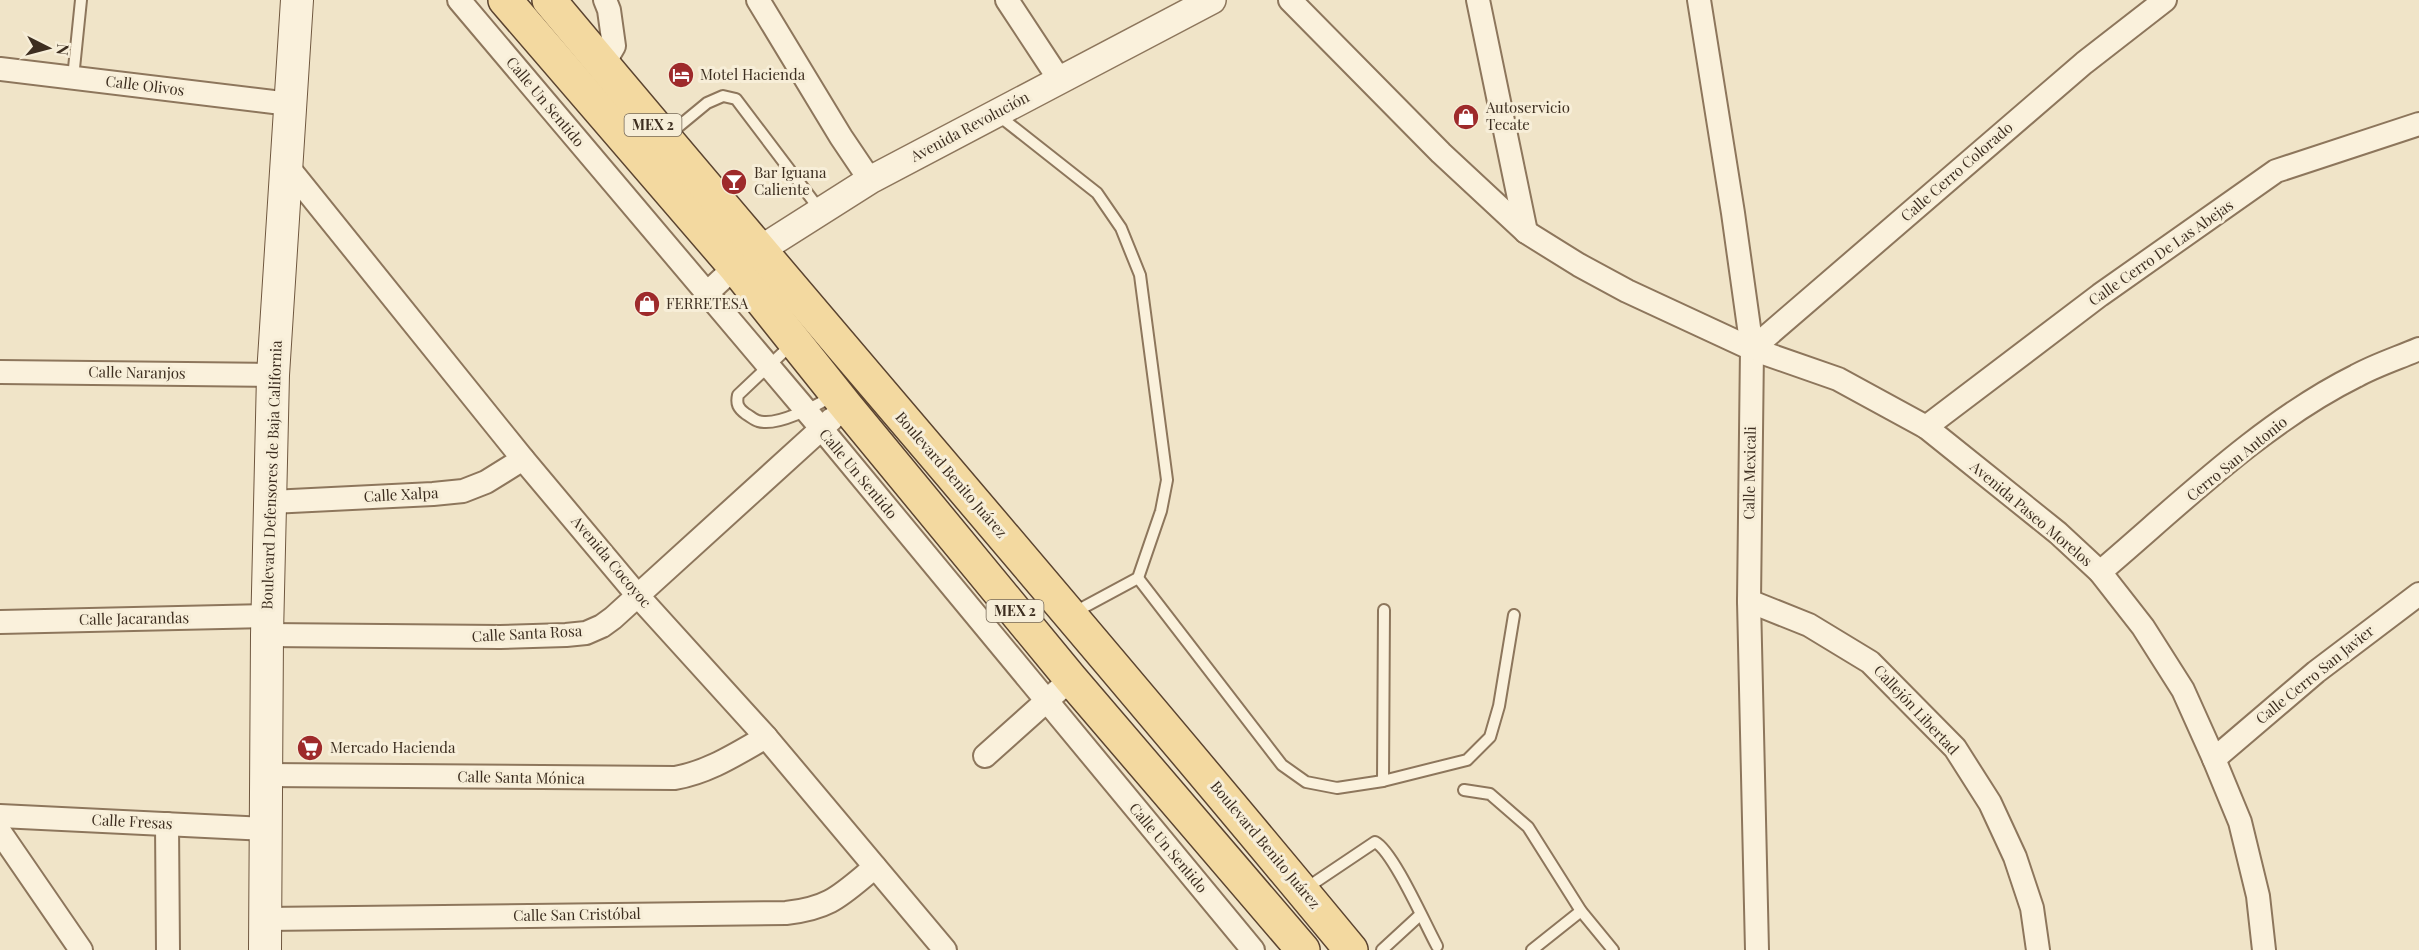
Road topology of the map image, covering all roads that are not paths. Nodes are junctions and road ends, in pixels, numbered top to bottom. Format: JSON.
{"nodes":[{"id":1,"x":81,"y":0,"type":"edge"},
{"id":2,"x":297,"y":0,"type":"edge"},
{"id":3,"x":459,"y":0,"type":"edge"},
{"id":4,"x":505,"y":0,"type":"edge"},
{"id":5,"x":549,"y":0,"type":"edge"},
{"id":6,"x":605,"y":0,"type":"edge"},
{"id":7,"x":758,"y":0,"type":"edge"},
{"id":8,"x":1007,"y":0,"type":"edge"},
{"id":9,"x":1212,"y":0,"type":"edge"},
{"id":10,"x":1290,"y":0,"type":"edge"},
{"id":11,"x":1478,"y":0,"type":"edge"},
{"id":12,"x":1699,"y":0,"type":"edge"},
{"id":13,"x":2165,"y":0,"type":"edge"},
{"id":14,"x":603,"y":65,"type":"junction"},
{"id":15,"x":0,"y":69,"type":"edge"},
{"id":16,"x":73,"y":78,"type":"junction"},
{"id":17,"x":1059,"y":80,"type":"junction"},
{"id":18,"x":290,"y":104,"type":"junction"},
{"id":19,"x":996,"y":113,"type":"junction"},
{"id":20,"x":2419,"y":124,"type":"edge"},
{"id":21,"x":664,"y":138,"type":"junction"},
{"id":22,"x":287,"y":166,"type":"junction"},
{"id":23,"x":870,"y":180,"type":"junction"},
{"id":24,"x":820,"y":210,"type":"junction"},
{"id":25,"x":1526,"y":232,"type":"junction"},
{"id":26,"x":746,"y":258,"type":"junction"},
{"id":27,"x":705,"y":294,"type":"junction"},
{"id":28,"x":794,"y":341,"type":"junction"},
{"id":29,"x":1752,"y":349,"type":"junction"},
{"id":30,"x":2419,"y":349,"type":"edge"},
{"id":31,"x":768,"y":366,"type":"junction"},
{"id":32,"x":0,"y":372,"type":"edge"},
{"id":33,"x":273,"y":375,"type":"junction"},
{"id":34,"x":841,"y":400,"type":"junction"},
{"id":35,"x":813,"y":420,"type":"junction"},
{"id":36,"x":1926,"y":427,"type":"junction"},
{"id":37,"x":523,"y":459,"type":"junction"},
{"id":38,"x":271,"y":502,"type":"junction"},
{"id":39,"x":2100,"y":572,"type":"junction"},
{"id":40,"x":1138,"y":578,"type":"junction"},
{"id":41,"x":2419,"y":594,"type":"edge"},
{"id":42,"x":638,"y":596,"type":"junction"},
{"id":43,"x":1749,"y":602,"type":"junction"},
{"id":44,"x":1384,"y":610,"type":"dead end"},
{"id":45,"x":1071,"y":615,"type":"junction"},
{"id":46,"x":1514,"y":615,"type":"dead end"},
{"id":47,"x":0,"y":622,"type":"edge"},
{"id":48,"x":267,"y":625,"type":"junction"},
{"id":49,"x":1071,"y":679,"type":"junction"},
{"id":50,"x":1046,"y":702,"type":"junction"},
{"id":51,"x":766,"y":736,"type":"junction"},
{"id":52,"x":985,"y":756,"type":"dead end"},
{"id":53,"x":2214,"y":759,"type":"junction"},
{"id":54,"x":266,"y":775,"type":"junction"},
{"id":55,"x":1383,"y":781,"type":"junction"},
{"id":56,"x":1464,"y":790,"type":"dead end"},
{"id":57,"x":0,"y":816,"type":"edge"},
{"id":58,"x":167,"y":824,"type":"junction"},
{"id":59,"x":264,"y":829,"type":"junction"},
{"id":60,"x":0,"y":832,"type":"edge"},
{"id":61,"x":875,"y":867,"type":"junction"},
{"id":62,"x":1303,"y":891,"type":"junction"},
{"id":63,"x":1581,"y":911,"type":"junction"},
{"id":64,"x":1420,"y":915,"type":"junction"},
{"id":65,"x":265,"y":919,"type":"junction"},
{"id":66,"x":1437,"y":946,"type":"dead end"},
{"id":67,"x":81,"y":950,"type":"edge"},
{"id":68,"x":168,"y":950,"type":"edge"},
{"id":69,"x":265,"y":950,"type":"edge"},
{"id":70,"x":945,"y":950,"type":"edge"},
{"id":71,"x":1253,"y":950,"type":"edge"},
{"id":72,"x":1303,"y":950,"type":"edge"},
{"id":73,"x":1351,"y":950,"type":"edge"},
{"id":74,"x":1382,"y":950,"type":"edge"},
{"id":75,"x":1532,"y":950,"type":"edge"},
{"id":76,"x":1613,"y":950,"type":"edge"},
{"id":77,"x":1757,"y":950,"type":"edge"},
{"id":78,"x":2038,"y":950,"type":"edge"},
{"id":79,"x":2264,"y":950,"type":"edge"}],
"edges":[{"from":1,"to":16,"type":"lane"},
{"from":2,"to":18,"type":"main road","name":"Boulevard Defensores de Baja California"},
{"from":3,"to":27,"type":"street","name":"Calle Un Sentido"},
{"from":4,"to":26,"type":"main road","name":"Boulevard Benito Juárez","number":"MEX 2"},
{"from":5,"to":14,"type":"main road","name":"Boulevard Benito Juárez","number":"MEX 2"},
{"from":6,"to":14,"type":"street"},
{"from":7,"to":23,"type":"street"},
{"from":8,"to":17,"type":"street"},
{"from":9,"to":17,"type":"street","name":"Avenida Revolución"},
{"from":10,"to":25,"type":"street","name":"Avenida Paseo Morelos"},
{"from":11,"to":25,"type":"street"},
{"from":12,"to":29,"type":"street","name":"Calle Mexicali"},
{"from":13,"to":29,"type":"street","name":"Calle Cerro Colorado"},
{"from":14,"to":21,"type":"main road","name":"Boulevard Benito Juárez","number":"MEX 2"},
{"from":15,"to":16,"type":"street","name":"Calle Olivos"},
{"from":16,"to":18,"type":"street","name":"Calle Olivos"},
{"from":17,"to":19,"type":"street","name":"Avenida Revolución"},
{"from":18,"to":22,"type":"main road","name":"Boulevard Defensores de Baja California"},
{"from":19,"to":23,"type":"street","name":"Avenida Revolución"},
{"from":19,"to":40,"type":"lane"},
{"from":20,"to":36,"type":"street","name":"Calle Cerro De Las Abejas"},
{"from":21,"to":24,"type":"lane"},
{"from":21,"to":26,"type":"main road","name":"Boulevard Benito Juárez","number":"MEX 2"},
{"from":22,"to":33,"type":"main road","name":"Boulevard Defensores de Baja California"},
{"from":22,"to":37,"type":"street","name":"Avenida Cocoyoc"},
{"from":23,"to":24,"type":"street","name":"Avenida Revolución"},
{"from":24,"to":26,"type":"street","name":"Avenida Revolución"},
{"from":25,"to":29,"type":"street","name":"Avenida Paseo Morelos"},
{"from":26,"to":27,"type":"street"},
{"from":26,"to":28,"type":"main road","name":"Boulevard Benito Juárez","number":"MEX 2"},
{"from":26,"to":45,"type":"main road","name":"Boulevard Benito Juárez","number":"MEX 2"},
{"from":27,"to":31,"type":"street","name":"Calle Un Sentido"},
{"from":28,"to":31,"type":"lane"},
{"from":28,"to":34,"type":"main road","name":"Boulevard Benito Juárez","number":"MEX 2"},
{"from":29,"to":36,"type":"street","name":"Avenida Paseo Morelos"},
{"from":29,"to":43,"type":"street","name":"Calle Mexicali"},
{"from":30,"to":39,"type":"street","name":"Cerro San Antonio"},
{"from":31,"to":35,"type":"street","name":"Calle Un Sentido"},
{"from":31,"to":35,"type":"lane"},
{"from":32,"to":33,"type":"street","name":"Calle Naranjos"},
{"from":33,"to":38,"type":"main road","name":"Boulevard Defensores de Baja California"},
{"from":34,"to":35,"type":"street","name":"Calle Santa Rosa"},
{"from":34,"to":49,"type":"main road","name":"Boulevard Benito Juárez","number":"MEX 2"},
{"from":35,"to":42,"type":"street","name":"Calle Santa Rosa"},
{"from":35,"to":50,"type":"street","name":"Calle Un Sentido"},
{"from":36,"to":39,"type":"street","name":"Avenida Paseo Morelos"},
{"from":37,"to":38,"type":"street","name":"Calle Xalpa"},
{"from":37,"to":42,"type":"street","name":"Avenida Cocoyoc"},
{"from":38,"to":48,"type":"main road","name":"Boulevard Defensores de Baja California"},
{"from":39,"to":53,"type":"street","name":"Avenida Paseo Morelos"},
{"from":40,"to":45,"type":"lane"},
{"from":40,"to":55,"type":"lane"},
{"from":41,"to":53,"type":"street","name":"Calle Cerro San Javier"},
{"from":42,"to":48,"type":"street","name":"Calle Santa Rosa"},
{"from":42,"to":51,"type":"street","name":"Avenida Cocoyoc"},
{"from":43,"to":77,"type":"street","name":"Calle Mexicali"},
{"from":43,"to":78,"type":"street","name":"Callejón Libertad"},
{"from":44,"to":55,"type":"lane"},
{"from":45,"to":62,"type":"main road","name":"Boulevard Benito Juárez","number":"MEX 2"},
{"from":46,"to":55,"type":"lane"},
{"from":47,"to":48,"type":"street","name":"Calle Jacarandas"},
{"from":48,"to":54,"type":"main road","name":"Boulevard Defensores de Baja California"},
{"from":49,"to":50,"type":"street"},
{"from":49,"to":72,"type":"main road","name":"Boulevard Benito Juárez","number":"MEX 2"},
{"from":50,"to":52,"type":"street"},
{"from":50,"to":71,"type":"street","name":"Calle Un Sentido"},
{"from":51,"to":54,"type":"street","name":"Calle Santa Mónica"},
{"from":51,"to":61,"type":"street","name":"Avenida Cocoyoc"},
{"from":53,"to":79,"type":"street","name":"Avenida Paseo Morelos"},
{"from":54,"to":59,"type":"main road","name":"Boulevard Defensores de Baja California"},
{"from":56,"to":63,"type":"lane"},
{"from":57,"to":58,"type":"street","name":"Calle Fresas"},
{"from":58,"to":59,"type":"street","name":"Calle Fresas"},
{"from":58,"to":68,"type":"street"},
{"from":59,"to":65,"type":"main road","name":"Boulevard Defensores de Baja California"},
{"from":60,"to":67,"type":"street"},
{"from":61,"to":65,"type":"street","name":"Calle San Cristóbal"},
{"from":61,"to":70,"type":"street","name":"Avenida Cocoyoc"},
{"from":62,"to":64,"type":"lane"},
{"from":62,"to":73,"type":"main road","name":"Boulevard Benito Juárez","number":"MEX 2"},
{"from":63,"to":75,"type":"lane"},
{"from":63,"to":76,"type":"lane"},
{"from":64,"to":66,"type":"lane"},
{"from":64,"to":74,"type":"lane"},
{"from":65,"to":69,"type":"main road","name":"Boulevard Defensores de Baja California"}]}
